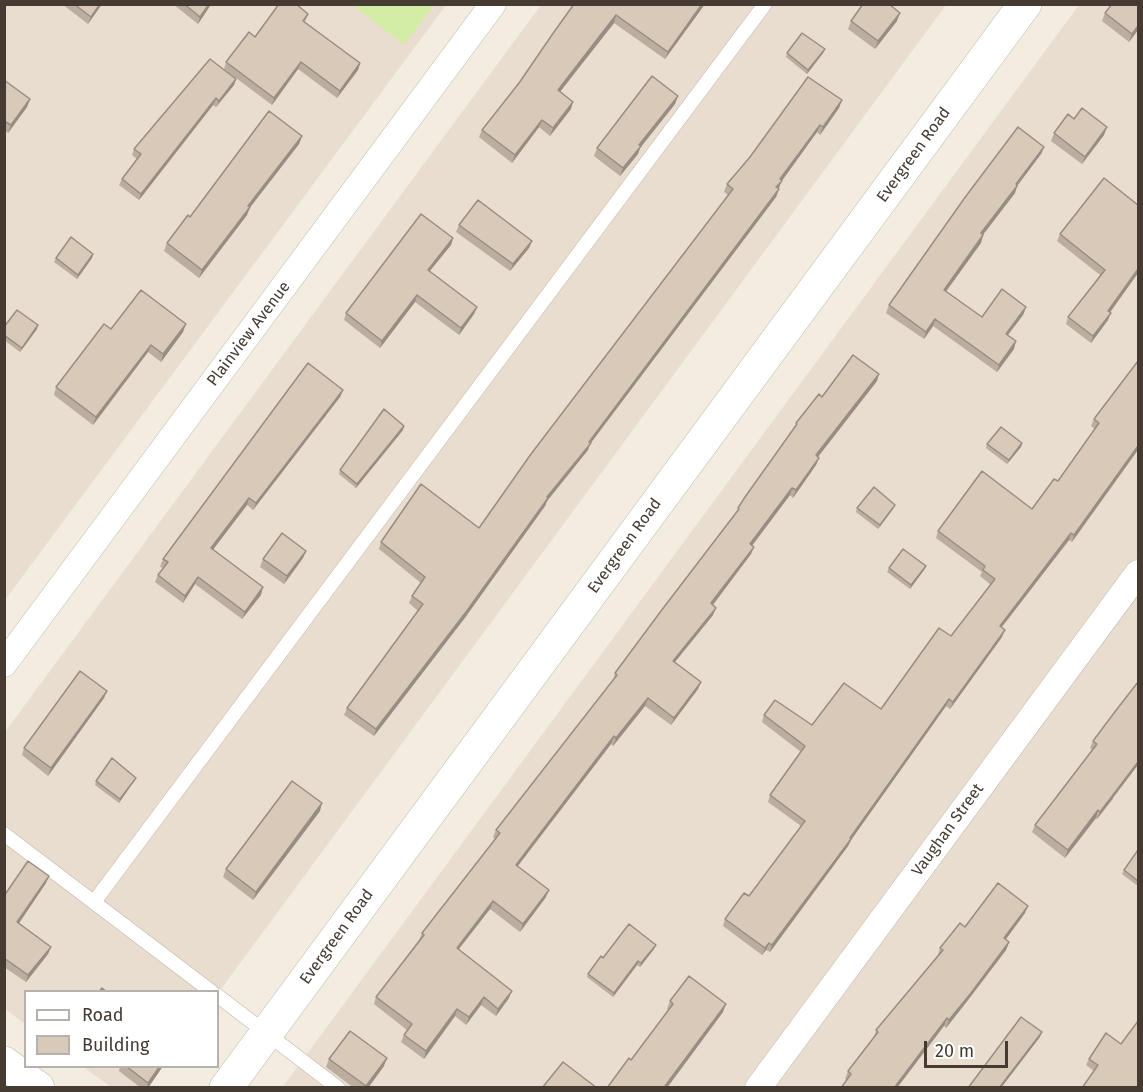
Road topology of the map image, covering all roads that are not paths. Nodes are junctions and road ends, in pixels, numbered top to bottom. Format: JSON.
{"nodes":[{"id":1,"x":493,"y":4,"type":"edge"},
{"id":2,"x":765,"y":4,"type":"edge"},
{"id":3,"x":1025,"y":4,"type":"edge"},
{"id":4,"x":1138,"y":573,"type":"edge"},
{"id":5,"x":4,"y":664,"type":"edge"},
{"id":6,"x":4,"y":834,"type":"edge"},
{"id":7,"x":94,"y":902,"type":"junction"},
{"id":8,"x":209,"y":990,"type":"edge"},
{"id":9,"x":219,"y":997,"type":"edge"},
{"id":10,"x":266,"y":1033,"type":"junction"},
{"id":11,"x":4,"y":1062,"type":"edge"},
{"id":12,"x":38,"y":1088,"type":"edge"},
{"id":13,"x":226,"y":1088,"type":"edge"},
{"id":14,"x":338,"y":1088,"type":"edge"},
{"id":15,"x":758,"y":1088,"type":"edge"}],
"edges":[{"from":1,"to":5,"type":"street","name":"Plainview Avenue"},
{"from":2,"to":7,"type":"lane"},
{"from":3,"to":10,"type":"street","name":"Evergreen Road"},
{"from":4,"to":15,"type":"street","name":"Vaughan Street"},
{"from":6,"to":7,"type":"lane"},
{"from":7,"to":8,"type":"lane"},
{"from":9,"to":10,"type":"lane"},
{"from":10,"to":13,"type":"street","name":"Evergreen Road"},
{"from":10,"to":14,"type":"lane"},
{"from":11,"to":12,"type":"street"}]}
